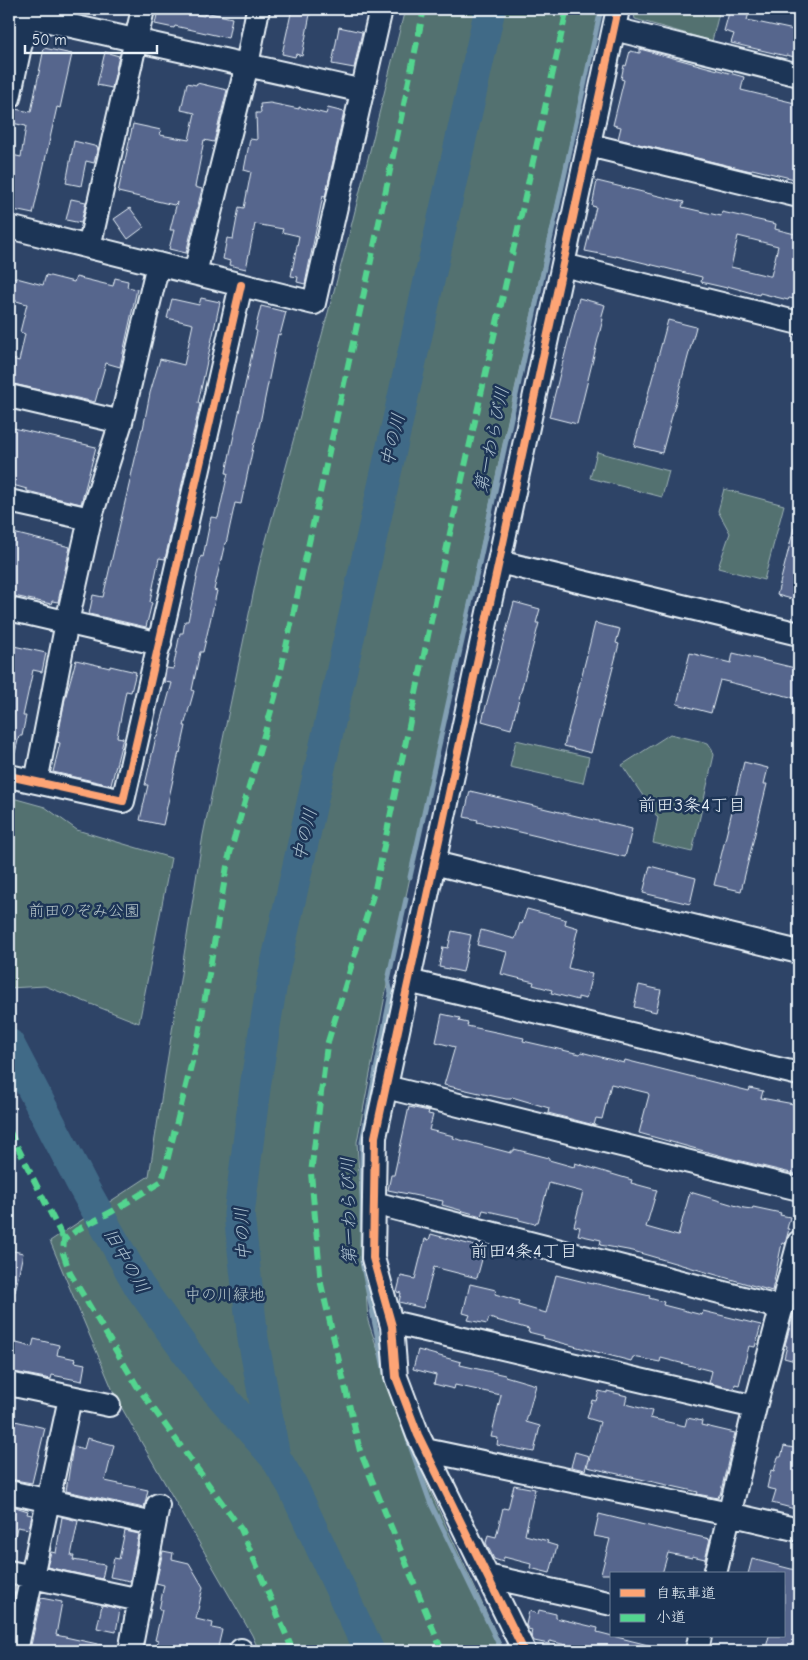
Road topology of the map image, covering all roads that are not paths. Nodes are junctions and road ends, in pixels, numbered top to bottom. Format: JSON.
{"nodes":[{"id":1,"x":143,"y":9,"type":"edge"},
{"id":2,"x":258,"y":9,"type":"edge"},
{"id":3,"x":381,"y":9,"type":"edge"},
{"id":4,"x":21,"y":12,"type":"edge"},
{"id":5,"x":616,"y":19,"type":"edge"},
{"id":6,"x":136,"y":40,"type":"junction"},
{"id":7,"x":247,"y":65,"type":"junction"},
{"id":8,"x":799,"y":75,"type":"edge"},
{"id":9,"x":362,"y":91,"type":"junction"},
{"id":10,"x":9,"y":98,"type":"edge"},
{"id":11,"x":589,"y":145,"type":"junction"},
{"id":12,"x":799,"y":196,"type":"edge"},
{"id":13,"x":9,"y":227,"type":"edge"},
{"id":14,"x":89,"y":247,"type":"junction"},
{"id":15,"x":158,"y":264,"type":"junction"},
{"id":16,"x":563,"y":265,"type":"junction"},
{"id":17,"x":195,"y":273,"type":"junction"},
{"id":18,"x":241,"y":285,"type":"junction"},
{"id":19,"x":799,"y":323,"type":"edge"},
{"id":20,"x":9,"y":396,"type":"edge"},
{"id":21,"x":121,"y":422,"type":"junction"},
{"id":22,"x":9,"y":501,"type":"edge"},
{"id":23,"x":90,"y":519,"type":"junction"},
{"id":24,"x":499,"y":562,"type":"junction"},
{"id":25,"x":9,"y":609,"type":"edge"},
{"id":26,"x":67,"y":622,"type":"junction"},
{"id":27,"x":799,"y":634,"type":"edge"},
{"id":28,"x":160,"y":644,"type":"junction"},
{"id":29,"x":9,"y":776,"type":"edge"},
{"id":30,"x":36,"y":782,"type":"junction"},
{"id":31,"x":434,"y":863,"type":"junction"},
{"id":32,"x":799,"y":952,"type":"edge"},
{"id":33,"x":408,"y":981,"type":"junction"},
{"id":34,"x":799,"y":1074,"type":"edge"},
{"id":35,"x":386,"y":1087,"type":"junction"},
{"id":36,"x":799,"y":1188,"type":"edge"},
{"id":37,"x":374,"y":1203,"type":"junction"},
{"id":38,"x":799,"y":1242,"type":"edge"},
{"id":39,"x":782,"y":1308,"type":"junction"},
{"id":40,"x":391,"y":1322,"type":"junction"},
{"id":41,"x":9,"y":1384,"type":"edge"},
{"id":42,"x":70,"y":1398,"type":"junction"},
{"id":43,"x":109,"y":1406,"type":"dead end"},
{"id":44,"x":755,"y":1407,"type":"junction"},
{"id":45,"x":425,"y":1450,"type":"junction"},
{"id":46,"x":9,"y":1492,"type":"edge"},
{"id":47,"x":48,"y":1500,"type":"junction"},
{"id":48,"x":729,"y":1514,"type":"junction"},
{"id":49,"x":799,"y":1530,"type":"edge"},
{"id":50,"x":9,"y":1572,"type":"edge"},
{"id":51,"x":715,"y":1572,"type":"edge"},
{"id":52,"x":487,"y":1576,"type":"junction"},
{"id":53,"x":32,"y":1577,"type":"junction"},
{"id":54,"x":140,"y":1600,"type":"junction"},
{"id":55,"x":610,"y":1604,"type":"edge"},
{"id":56,"x":700,"y":1638,"type":"edge"},
{"id":57,"x":16,"y":1651,"type":"edge"},
{"id":58,"x":130,"y":1651,"type":"edge"},
{"id":59,"x":524,"y":1651,"type":"edge"},
{"id":60,"x":697,"y":1651,"type":"edge"}],
"edges":[{"from":1,"to":6,"type":"street"},
{"from":2,"to":7,"type":"street"},
{"from":3,"to":9,"type":"street"},
{"from":4,"to":6,"type":"street"},
{"from":4,"to":10,"type":"street"},
{"from":5,"to":8,"type":"street"},
{"from":5,"to":11,"type":"street"},
{"from":6,"to":7,"type":"street"},
{"from":6,"to":14,"type":"street"},
{"from":7,"to":9,"type":"street"},
{"from":7,"to":17,"type":"street"},
{"from":9,"to":18,"type":"street"},
{"from":11,"to":12,"type":"street"},
{"from":11,"to":16,"type":"street"},
{"from":13,"to":14,"type":"street"},
{"from":14,"to":15,"type":"street"},
{"from":15,"to":17,"type":"street"},
{"from":15,"to":21,"type":"street"},
{"from":16,"to":19,"type":"street"},
{"from":16,"to":24,"type":"street"},
{"from":17,"to":18,"type":"street"},
{"from":18,"to":28,"type":"street"},
{"from":20,"to":21,"type":"street"},
{"from":21,"to":23,"type":"street"},
{"from":22,"to":23,"type":"street"},
{"from":23,"to":26,"type":"street"},
{"from":24,"to":27,"type":"street"},
{"from":24,"to":31,"type":"street"},
{"from":25,"to":26,"type":"street"},
{"from":26,"to":28,"type":"street"},
{"from":26,"to":30,"type":"street"},
{"from":28,"to":30,"type":"street"},
{"from":29,"to":30,"type":"street"},
{"from":31,"to":32,"type":"street"},
{"from":31,"to":33,"type":"street"},
{"from":33,"to":34,"type":"street"},
{"from":33,"to":35,"type":"street"},
{"from":35,"to":36,"type":"street"},
{"from":35,"to":37,"type":"street"},
{"from":37,"to":39,"type":"street"},
{"from":37,"to":40,"type":"street"},
{"from":38,"to":39,"type":"street"},
{"from":39,"to":44,"type":"street"},
{"from":40,"to":44,"type":"street"},
{"from":40,"to":45,"type":"street"},
{"from":41,"to":42,"type":"street"},
{"from":42,"to":43,"type":"street"},
{"from":42,"to":47,"type":"street"},
{"from":44,"to":48,"type":"street"},
{"from":45,"to":48,"type":"street"},
{"from":45,"to":52,"type":"street"},
{"from":46,"to":47,"type":"street"},
{"from":47,"to":53,"type":"street"},
{"from":47,"to":54,"type":"street"},
{"from":48,"to":49,"type":"street"},
{"from":48,"to":51,"type":"street"},
{"from":50,"to":53,"type":"street"},
{"from":52,"to":55,"type":"street"},
{"from":52,"to":59,"type":"street"},
{"from":53,"to":54,"type":"street"},
{"from":53,"to":57,"type":"street"},
{"from":54,"to":58,"type":"street"},
{"from":56,"to":60,"type":"street"}]}
